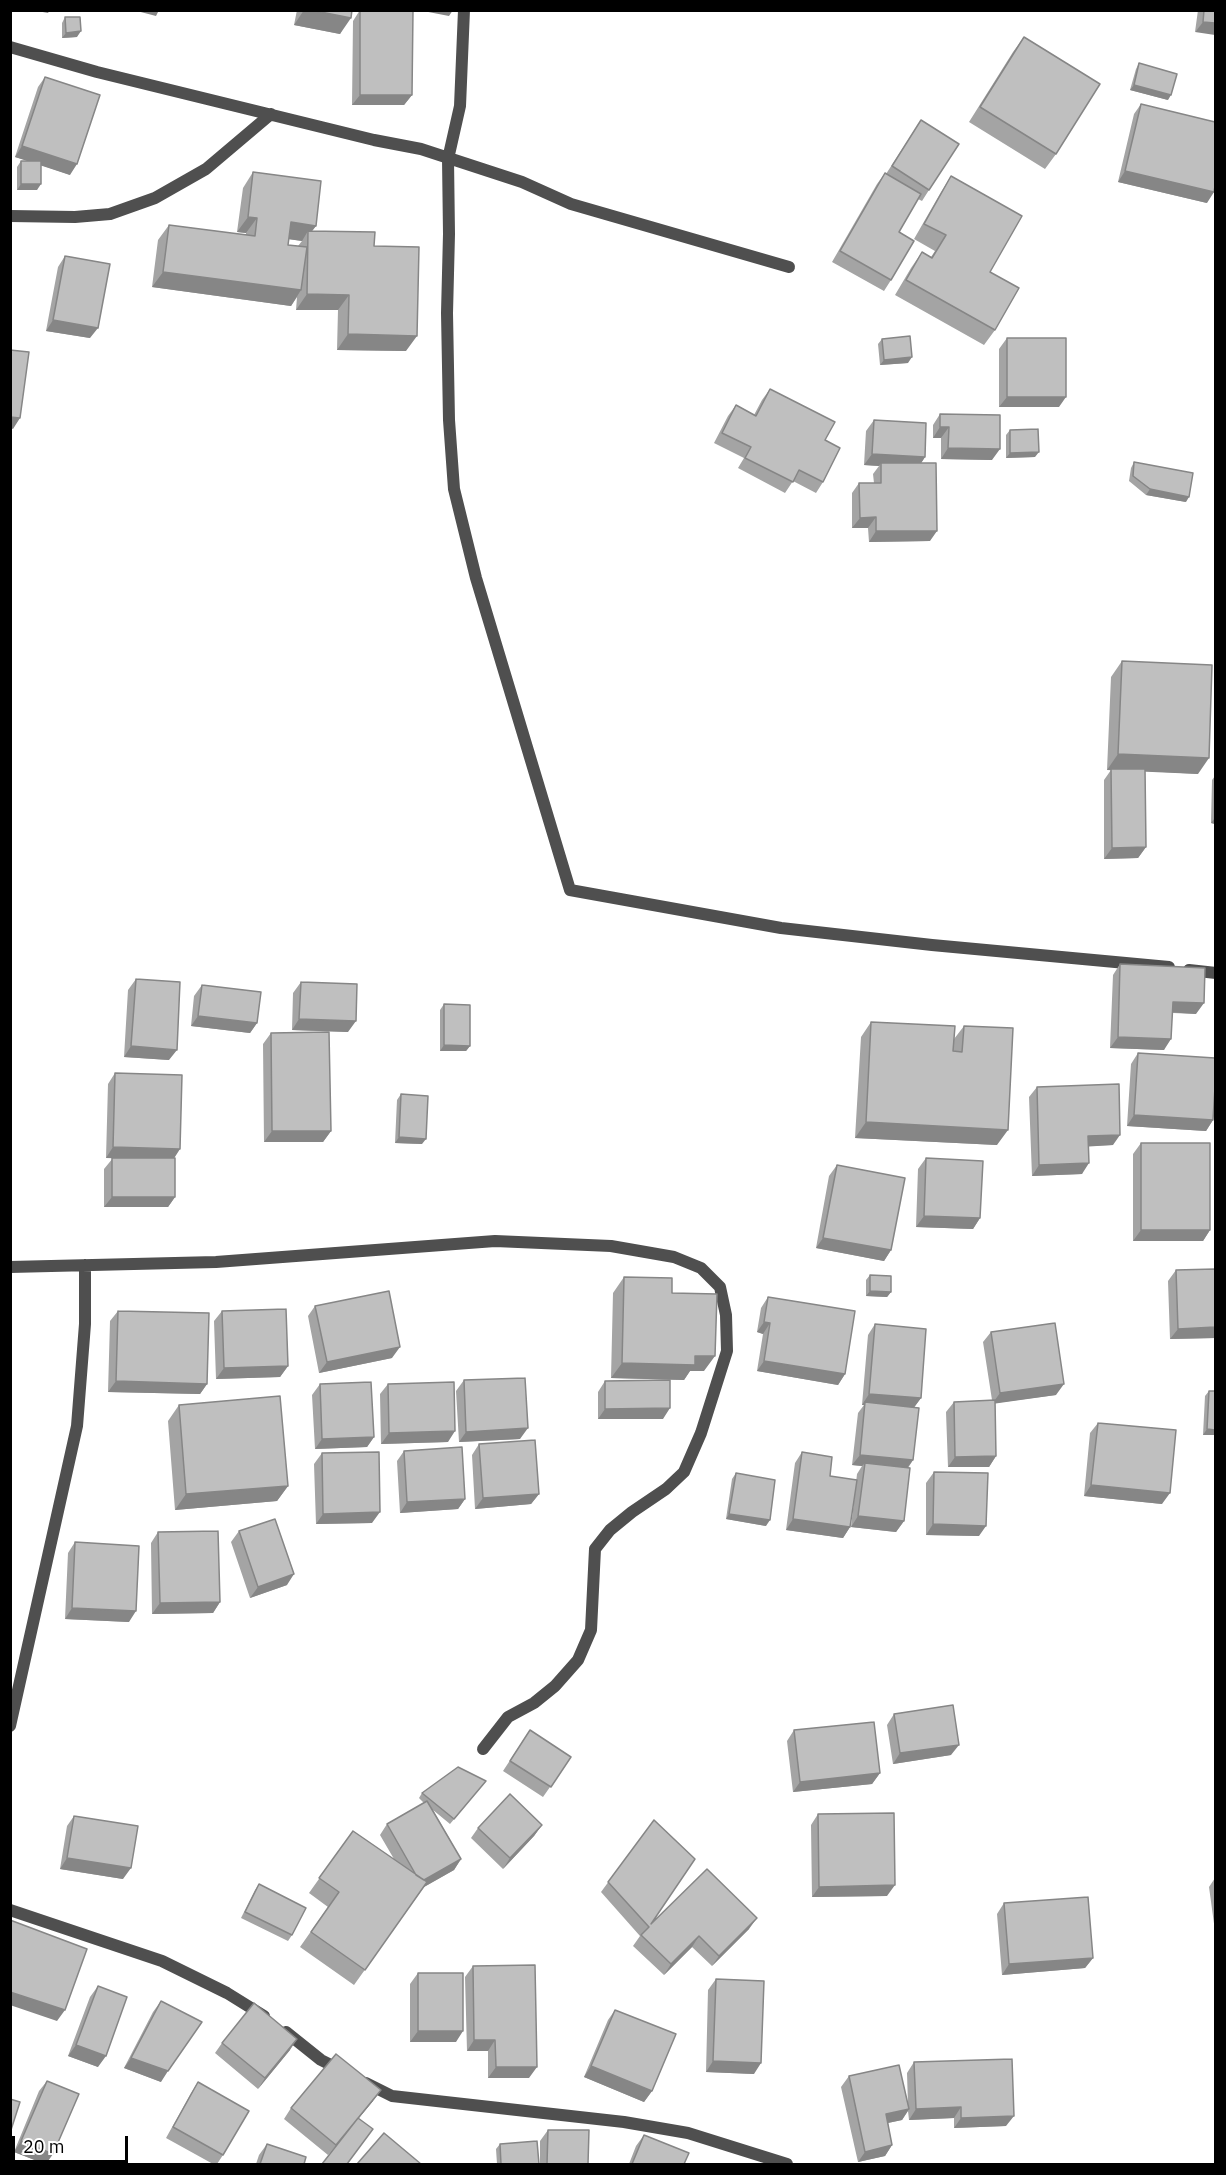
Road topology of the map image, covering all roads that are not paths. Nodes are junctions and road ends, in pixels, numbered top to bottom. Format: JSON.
{"nodes":[{"id":1,"x":464,"y":10,"type":"edge"},
{"id":2,"x":10,"y":46,"type":"edge"},
{"id":3,"x":272,"y":114,"type":"junction"},
{"id":4,"x":448,"y":159,"type":"junction"},
{"id":5,"x":10,"y":216,"type":"edge"},
{"id":6,"x":789,"y":267,"type":"dead end"},
{"id":7,"x":1215,"y":973,"type":"edge"},
{"id":8,"x":85,"y":1265,"type":"junction"},
{"id":9,"x":10,"y":1268,"type":"edge"},
{"id":10,"x":10,"y":1726,"type":"edge"},
{"id":11,"x":483,"y":1749,"type":"dead end"},
{"id":12,"x":10,"y":1910,"type":"edge"},
{"id":13,"x":787,"y":2164,"type":"edge"}],
"edges":[{"from":1,"to":4,"type":"street"},
{"from":2,"to":3,"type":"street"},
{"from":3,"to":4,"type":"street"},
{"from":3,"to":5,"type":"street"},
{"from":4,"to":6,"type":"street"},
{"from":4,"to":7,"type":"street"},
{"from":8,"to":9,"type":"street"},
{"from":8,"to":10,"type":"street"},
{"from":8,"to":11,"type":"street"},
{"from":12,"to":13,"type":"street"}]}
